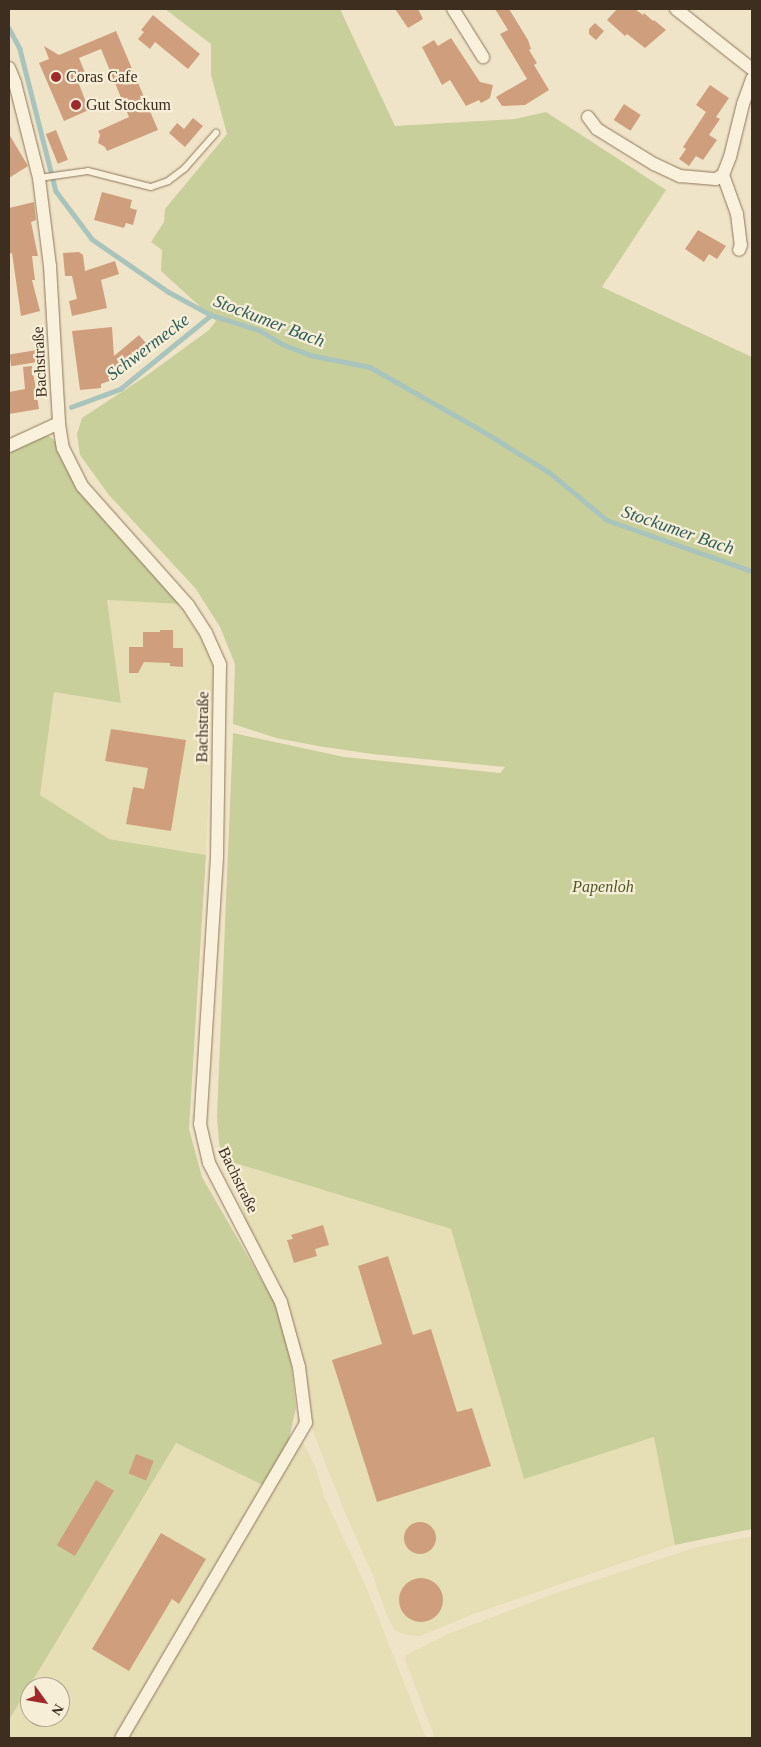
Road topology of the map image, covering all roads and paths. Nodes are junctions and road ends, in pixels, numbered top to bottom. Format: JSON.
{"nodes":[{"id":1,"x":453,"y":9,"type":"edge"},
{"id":2,"x":676,"y":9,"type":"edge"},
{"id":3,"x":483,"y":57,"type":"dead end"},
{"id":4,"x":9,"y":68,"type":"edge"},
{"id":5,"x":752,"y":69,"type":"edge"},
{"id":6,"x":752,"y":79,"type":"edge"},
{"id":7,"x":588,"y":117,"type":"dead end"},
{"id":8,"x":216,"y":133,"type":"dead end"},
{"id":9,"x":723,"y":175,"type":"junction"},
{"id":10,"x":44,"y":177,"type":"junction"},
{"id":11,"x":739,"y":250,"type":"dead end"},
{"id":12,"x":59,"y":423,"type":"junction"},
{"id":13,"x":9,"y":446,"type":"edge"},
{"id":14,"x":121,"y":1738,"type":"edge"}],
"edges":[{"from":1,"to":3,"type":"street"},
{"from":2,"to":5,"type":"street"},
{"from":4,"to":10,"type":"street","name":"Bachstraße"},
{"from":6,"to":9,"type":"street"},
{"from":7,"to":9,"type":"street"},
{"from":8,"to":10,"type":"lane"},
{"from":9,"to":11,"type":"street"},
{"from":10,"to":12,"type":"street","name":"Bachstraße"},
{"from":12,"to":13,"type":"street"},
{"from":12,"to":14,"type":"street","name":"Bachstraße"}]}
